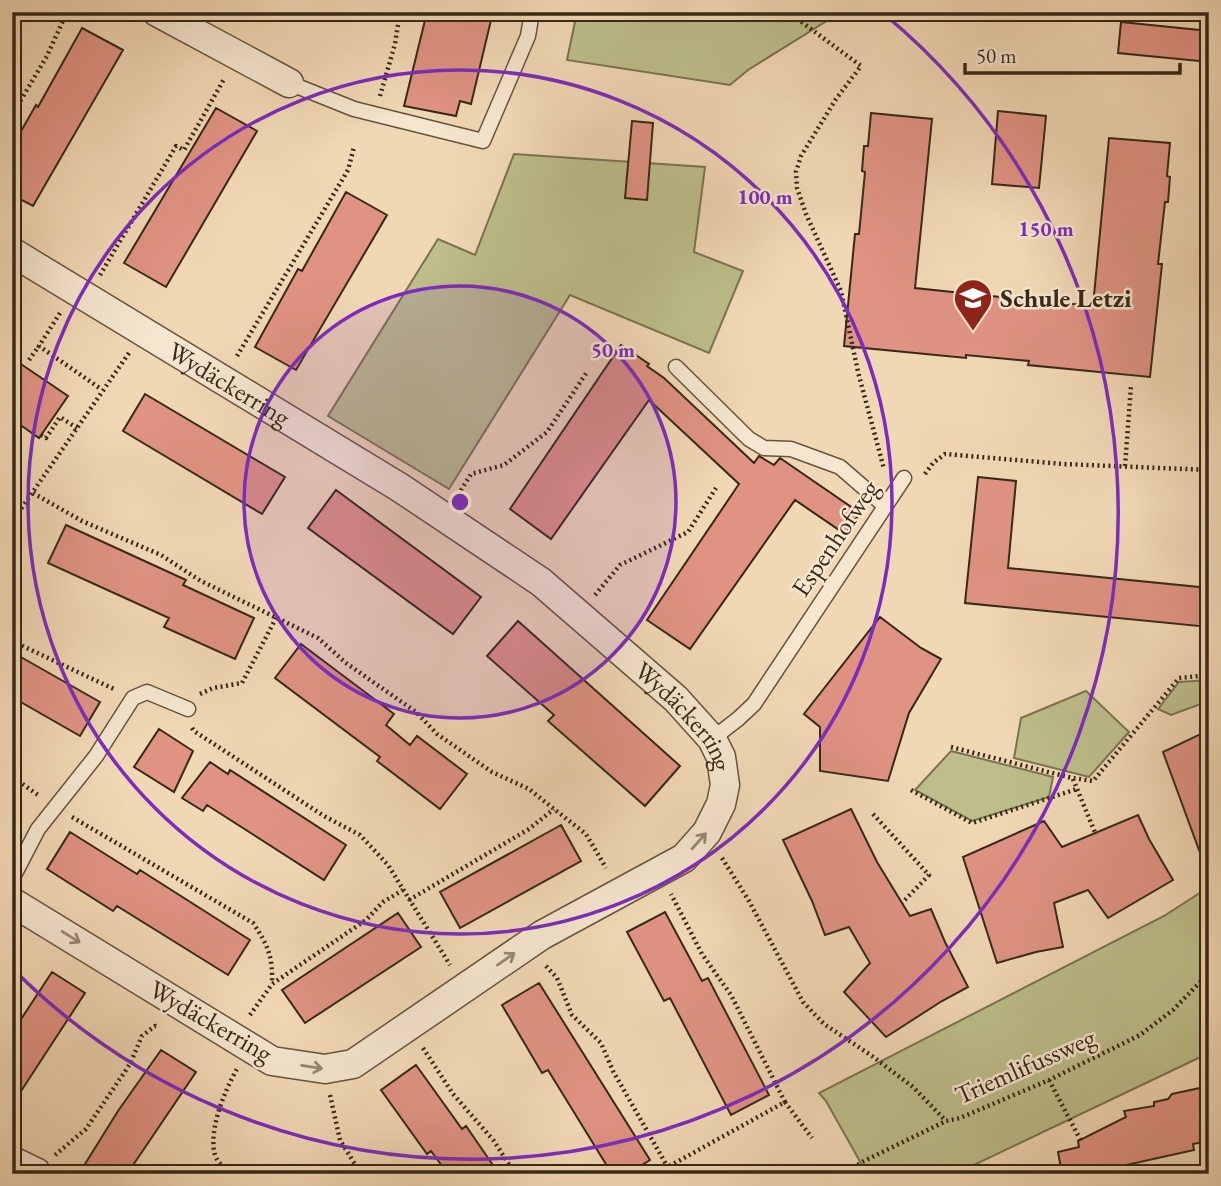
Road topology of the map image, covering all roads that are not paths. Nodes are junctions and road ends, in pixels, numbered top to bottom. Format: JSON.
{"nodes":[{"id":1,"x":157,"y":12,"type":"edge"},
{"id":2,"x":532,"y":12,"type":"edge"},
{"id":3,"x":289,"y":83,"type":"joint"},
{"id":4,"x":12,"y":252,"type":"edge"},
{"id":5,"x":677,"y":367,"type":"dead end"},
{"id":6,"x":900,"y":484,"type":"road end"},
{"id":7,"x":885,"y":506,"type":"junction"},
{"id":8,"x":188,"y":709,"type":"dead end"},
{"id":9,"x":712,"y":738,"type":"junction"},
{"id":10,"x":12,"y":879,"type":"edge"},
{"id":11,"x":12,"y":902,"type":"edge"},
{"id":12,"x":12,"y":1153,"type":"edge"},
{"id":13,"x":39,"y":1170,"type":"edge"}],
"edges":[{"from":1,"to":3,"type":"street"},
{"from":2,"to":3,"type":"lane"},
{"from":4,"to":9,"type":"street","name":"Wydäckerring"},
{"from":5,"to":7,"type":"lane"},
{"from":6,"to":7,"type":"lane","name":"Espenhofweg"},
{"from":7,"to":9,"type":"lane","name":"Espenhofweg"},
{"from":8,"to":10,"type":"lane"},
{"from":11,"to":9,"type":"street","name":"Wydäckerring","one_way":true},
{"from":12,"to":13,"type":"lane"}]}
